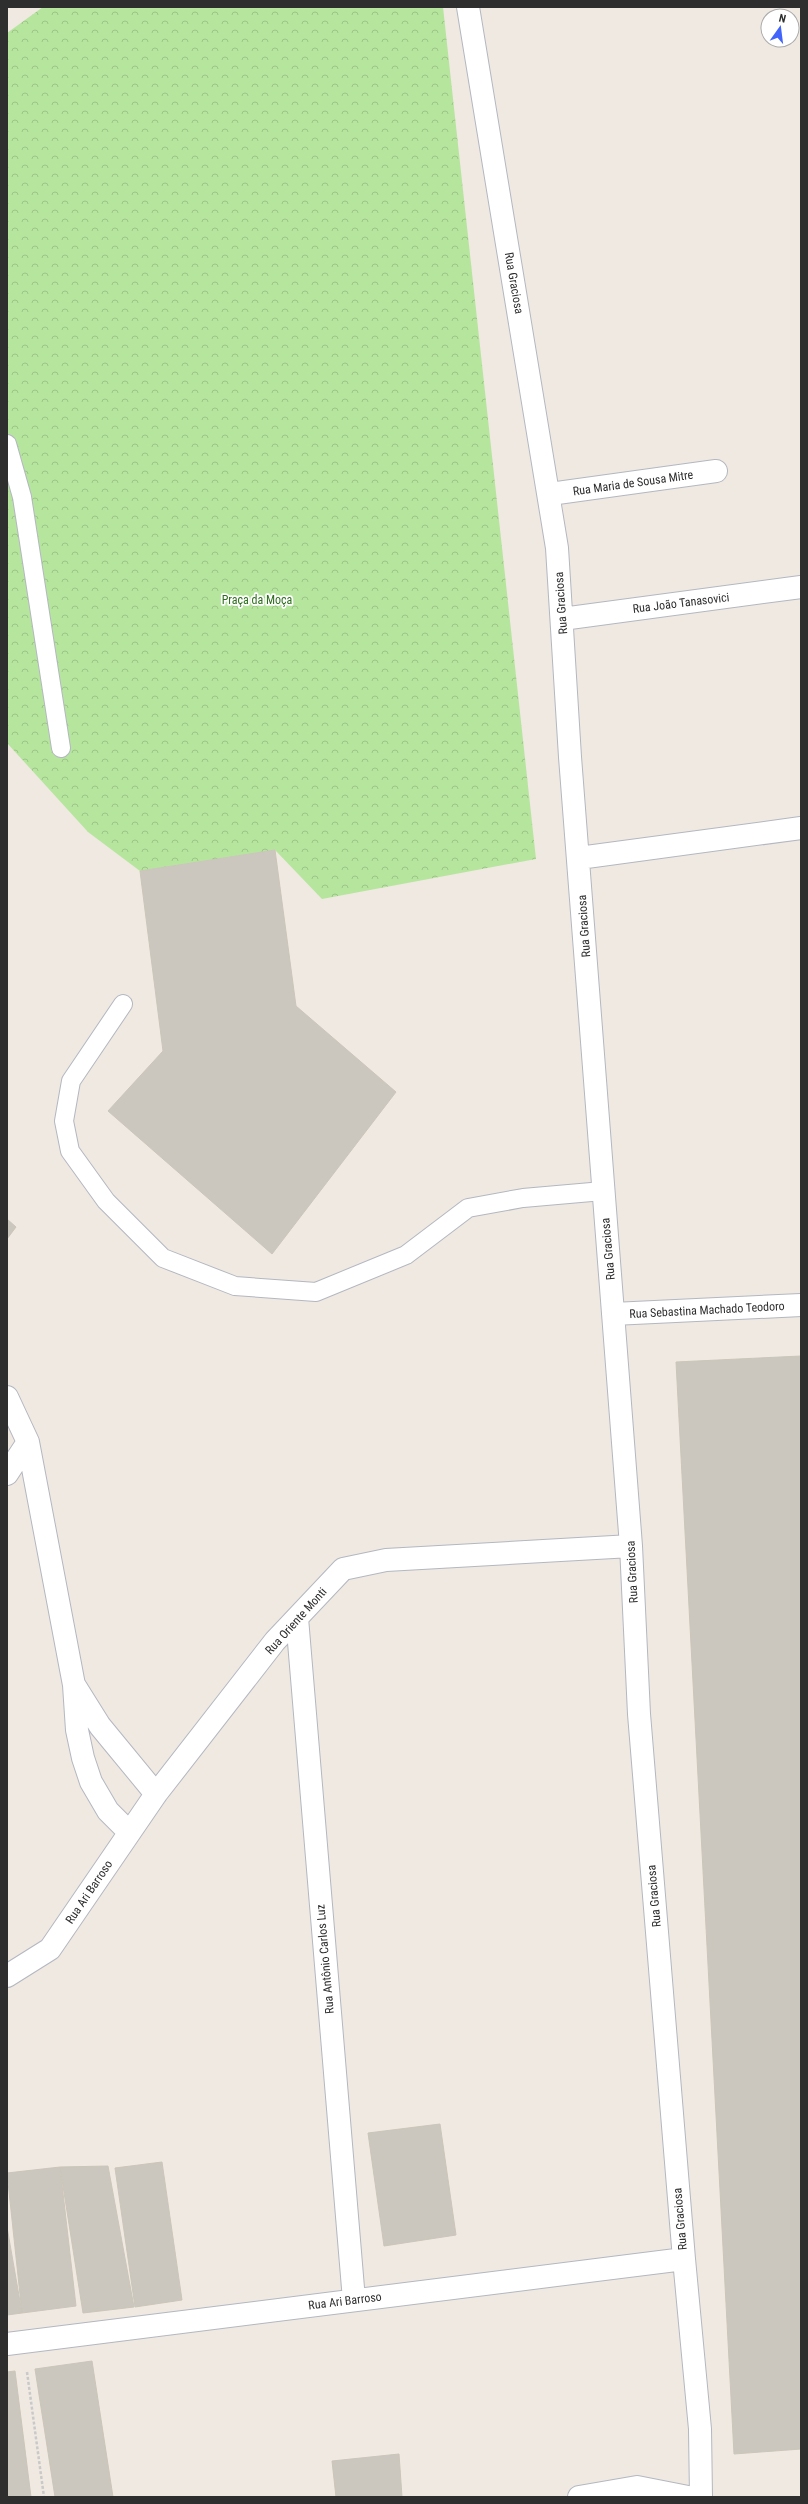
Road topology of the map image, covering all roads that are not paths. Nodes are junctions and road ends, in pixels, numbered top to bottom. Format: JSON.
{"nodes":[{"id":1,"x":468,"y":7,"type":"edge"},
{"id":2,"x":7,"y":444,"type":"edge"},
{"id":3,"x":716,"y":472,"type":"dead end"},
{"id":4,"x":550,"y":494,"type":"junction"},
{"id":5,"x":801,"y":587,"type":"edge"},
{"id":6,"x":562,"y":619,"type":"junction"},
{"id":7,"x":61,"y":748,"type":"dead end"},
{"id":8,"x":801,"y":828,"type":"edge"},
{"id":9,"x":579,"y":858,"type":"junction"},
{"id":10,"x":123,"y":1004,"type":"dead end"},
{"id":11,"x":603,"y":1190,"type":"junction"},
{"id":12,"x":801,"y":1305,"type":"edge"},
{"id":13,"x":613,"y":1314,"type":"junction"},
{"id":14,"x":7,"y":1397,"type":"edge"},
{"id":15,"x":28,"y":1442,"type":"junction"},
{"id":16,"x":7,"y":1474,"type":"edge"},
{"id":17,"x":630,"y":1546,"type":"junction"},
{"id":18,"x":296,"y":1618,"type":"junction"},
{"id":19,"x":74,"y":1685,"type":"junction"},
{"id":20,"x":156,"y":1794,"type":"junction"},
{"id":21,"x":129,"y":1832,"type":"junction"},
{"id":22,"x":7,"y":1976,"type":"edge"},
{"id":23,"x":684,"y":2259,"type":"junction"},
{"id":24,"x":354,"y":2300,"type":"junction"},
{"id":25,"x":15,"y":2343,"type":"edge"},
{"id":26,"x":579,"y":2497,"type":"edge"},
{"id":27,"x":688,"y":2497,"type":"edge"},
{"id":28,"x":702,"y":2497,"type":"edge"}],
"edges":[{"from":1,"to":4,"type":"street","name":"Rua Graciosa"},
{"from":2,"to":7,"type":"lane"},
{"from":3,"to":4,"type":"street","name":"Rua Maria de Sousa Mitre"},
{"from":4,"to":6,"type":"street","name":"Rua Graciosa"},
{"from":5,"to":6,"type":"street","name":"Rua João Tanasovici"},
{"from":6,"to":9,"type":"street","name":"Rua Graciosa"},
{"from":8,"to":9,"type":"street"},
{"from":9,"to":11,"type":"street","name":"Rua Graciosa"},
{"from":10,"to":11,"type":"lane"},
{"from":11,"to":13,"type":"street","name":"Rua Graciosa"},
{"from":12,"to":13,"type":"street","name":"Rua Sebastina Machado Teodoro"},
{"from":13,"to":17,"type":"street","name":"Rua Graciosa"},
{"from":14,"to":15,"type":"street"},
{"from":15,"to":16,"type":"street"},
{"from":15,"to":19,"type":"street"},
{"from":17,"to":18,"type":"street","name":"Rua Oriente Monti"},
{"from":17,"to":23,"type":"street","name":"Rua Graciosa"},
{"from":18,"to":20,"type":"street","name":"Rua Oriente Monti"},
{"from":18,"to":24,"type":"street","name":"Rua Antônio Carlos Luz"},
{"from":19,"to":20,"type":"street"},
{"from":19,"to":21,"type":"street"},
{"from":20,"to":21,"type":"street","name":"Rua Ari Barroso"},
{"from":21,"to":22,"type":"street","name":"Rua Ari Barroso"},
{"from":23,"to":24,"type":"street","name":"Rua Ari Barroso"},
{"from":23,"to":28,"type":"street","name":"Rua Graciosa"},
{"from":24,"to":25,"type":"street","name":"Rua Ari Barroso"},
{"from":26,"to":27,"type":"street"}]}
